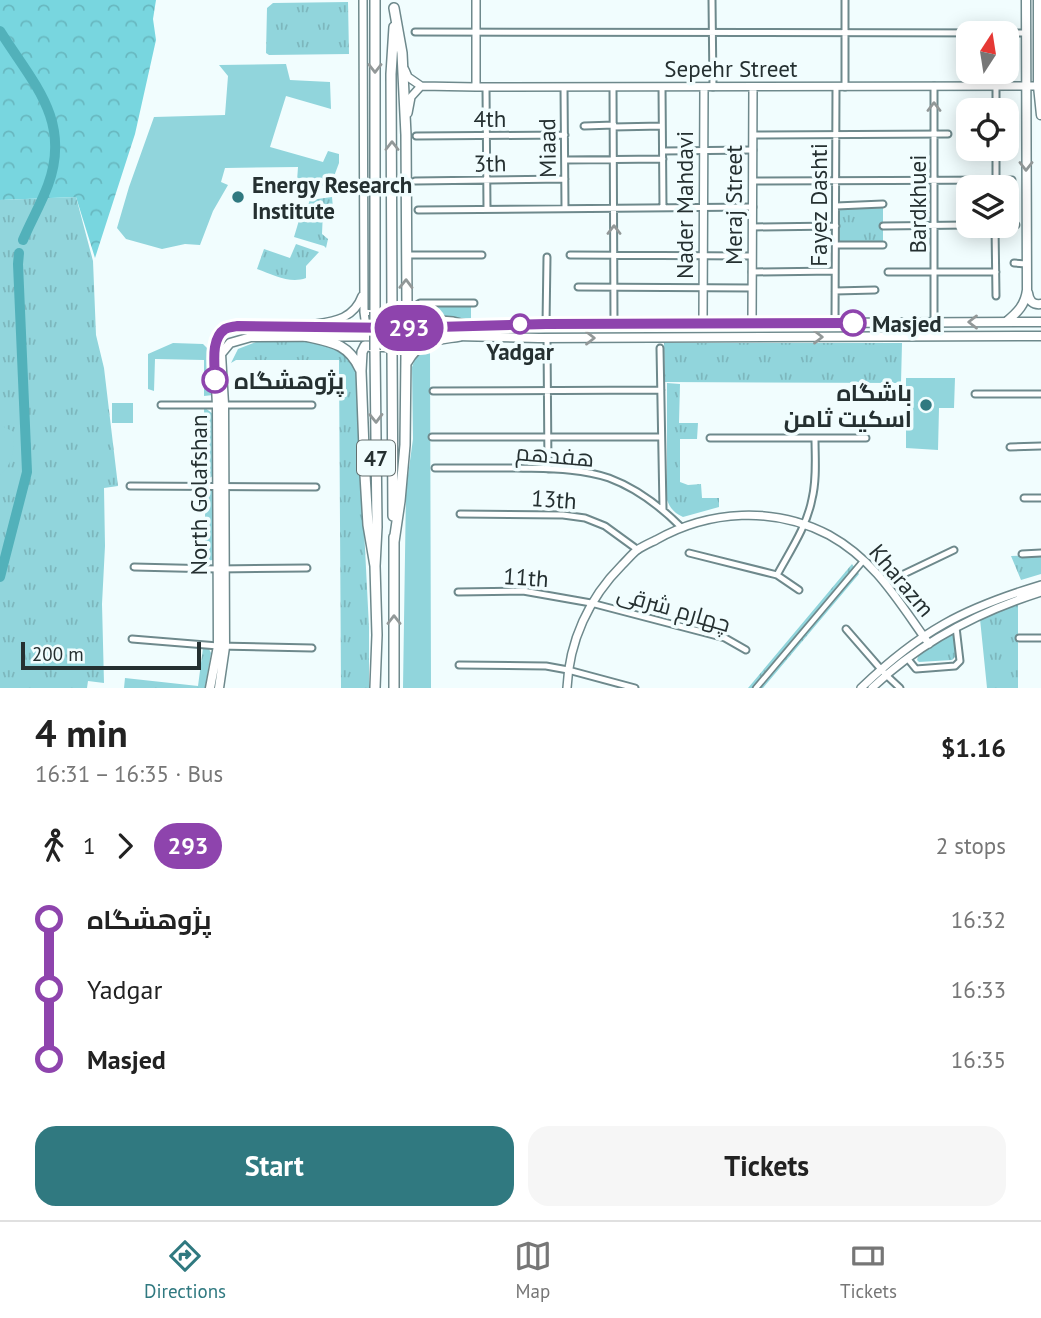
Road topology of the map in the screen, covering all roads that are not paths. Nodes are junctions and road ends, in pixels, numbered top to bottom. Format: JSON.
{"nodes":[{"id":1,"x":363,"y":0,"type":"edge"},
{"id":2,"x":375,"y":0,"type":"edge"},
{"id":3,"x":476,"y":0,"type":"edge"},
{"id":4,"x":712,"y":0,"type":"edge"},
{"id":5,"x":845,"y":0,"type":"edge"},
{"id":6,"x":1026,"y":0,"type":"edge"},
{"id":7,"x":1038,"y":0,"type":"edge"},
{"id":8,"x":394,"y":4,"type":"edge"},
{"id":9,"x":1039,"y":29,"type":"edge"},
{"id":10,"x":415,"y":32,"type":"dead end"},
{"id":11,"x":476,"y":32,"type":"junction"},
{"id":12,"x":713,"y":32,"type":"junction"},
{"id":13,"x":845,"y":32,"type":"junction"},
{"id":14,"x":1026,"y":33,"type":"junction"},
{"id":15,"x":402,"y":53,"type":"junction"},
{"id":16,"x":1026,"y":54,"type":"junction"},
{"id":17,"x":1037,"y":54,"type":"junction"},
{"id":18,"x":421,"y":86,"type":"junction"},
{"id":19,"x":934,"y":86,"type":"junction"},
{"id":20,"x":996,"y":86,"type":"junction"},
{"id":21,"x":1026,"y":86,"type":"junction"},
{"id":22,"x":1040,"y":86,"type":"edge"},
{"id":23,"x":564,"y":87,"type":"junction"},
{"id":24,"x":613,"y":87,"type":"junction"},
{"id":25,"x":662,"y":87,"type":"junction"},
{"id":26,"x":704,"y":87,"type":"junction"},
{"id":27,"x":713,"y":87,"type":"junction"},
{"id":28,"x":753,"y":87,"type":"junction"},
{"id":29,"x":836,"y":87,"type":"junction"},
{"id":30,"x":845,"y":87,"type":"junction"},
{"id":31,"x":477,"y":88,"type":"junction"},
{"id":32,"x":486,"y":88,"type":"junction"},
{"id":33,"x":996,"y":98,"type":"edge"},
{"id":34,"x":1041,"y":117,"type":"edge"},
{"id":35,"x":1026,"y":124,"type":"junction"},
{"id":36,"x":662,"y":125,"type":"junction"},
{"id":37,"x":584,"y":126,"type":"dead end"},
{"id":38,"x":613,"y":126,"type":"junction"},
{"id":39,"x":934,"y":134,"type":"junction"},
{"id":40,"x":948,"y":134,"type":"dead end"},
{"id":41,"x":565,"y":135,"type":"junction"},
{"id":42,"x":753,"y":135,"type":"junction"},
{"id":43,"x":836,"y":135,"type":"junction"},
{"id":44,"x":411,"y":136,"type":"junction"},
{"id":45,"x":486,"y":136,"type":"junction"},
{"id":46,"x":704,"y":150,"type":"junction"},
{"id":47,"x":753,"y":150,"type":"junction"},
{"id":48,"x":663,"y":151,"type":"junction"},
{"id":49,"x":614,"y":159,"type":"junction"},
{"id":50,"x":663,"y":159,"type":"junction"},
{"id":51,"x":565,"y":160,"type":"junction"},
{"id":52,"x":565,"y":179,"type":"junction"},
{"id":53,"x":486,"y":180,"type":"junction"},
{"id":54,"x":934,"y":180,"type":"junction"},
{"id":55,"x":956,"y":180,"type":"edge"},
{"id":56,"x":415,"y":181,"type":"dead end"},
{"id":57,"x":753,"y":181,"type":"junction"},
{"id":58,"x":836,"y":181,"type":"junction"},
{"id":59,"x":883,"y":204,"type":"dead end"},
{"id":60,"x":836,"y":206,"type":"junction"},
{"id":61,"x":703,"y":207,"type":"junction"},
{"id":62,"x":753,"y":207,"type":"junction"},
{"id":63,"x":565,"y":208,"type":"junction"},
{"id":64,"x":614,"y":208,"type":"junction"},
{"id":65,"x":663,"y":208,"type":"junction"},
{"id":66,"x":486,"y":209,"type":"junction"},
{"id":67,"x":418,"y":210,"type":"dead end"},
{"id":68,"x":956,"y":225,"type":"edge"},
{"id":69,"x":836,"y":226,"type":"junction"},
{"id":70,"x":883,"y":226,"type":"dead end"},
{"id":71,"x":934,"y":226,"type":"junction"},
{"id":72,"x":752,"y":227,"type":"junction"},
{"id":73,"x":995,"y":238,"type":"edge"},
{"id":74,"x":836,"y":245,"type":"junction"},
{"id":75,"x":883,"y":245,"type":"dead end"},
{"id":76,"x":406,"y":255,"type":"junction"},
{"id":77,"x":482,"y":255,"type":"dead end"},
{"id":78,"x":570,"y":255,"type":"dead end"},
{"id":79,"x":614,"y":255,"type":"junction"},
{"id":80,"x":703,"y":256,"type":"junction"},
{"id":81,"x":752,"y":256,"type":"junction"},
{"id":82,"x":547,"y":257,"type":"dead end"},
{"id":83,"x":1014,"y":263,"type":"dead end"},
{"id":84,"x":1026,"y":264,"type":"junction"},
{"id":85,"x":835,"y":271,"type":"junction"},
{"id":86,"x":934,"y":271,"type":"junction"},
{"id":87,"x":752,"y":272,"type":"junction"},
{"id":88,"x":888,"y":272,"type":"dead end"},
{"id":89,"x":996,"y":272,"type":"junction"},
{"id":90,"x":578,"y":287,"type":"dead end"},
{"id":91,"x":614,"y":287,"type":"junction"},
{"id":92,"x":703,"y":287,"type":"junction"},
{"id":93,"x":752,"y":288,"type":"junction"},
{"id":94,"x":364,"y":289,"type":"junction"},
{"id":95,"x":875,"y":290,"type":"dead end"},
{"id":96,"x":1027,"y":290,"type":"junction"},
{"id":97,"x":835,"y":291,"type":"junction"},
{"id":98,"x":996,"y":296,"type":"dead end"},
{"id":99,"x":474,"y":303,"type":"dead end"},
{"id":100,"x":1041,"y":304,"type":"edge"},
{"id":101,"x":408,"y":310,"type":"junction"},
{"id":102,"x":364,"y":312,"type":"junction"},
{"id":103,"x":1006,"y":322,"type":"junction"},
{"id":104,"x":1041,"y":322,"type":"edge"},
{"id":105,"x":614,"y":323,"type":"junction"},
{"id":106,"x":703,"y":323,"type":"junction"},
{"id":107,"x":752,"y":323,"type":"junction"},
{"id":108,"x":835,"y":323,"type":"junction"},
{"id":109,"x":934,"y":323,"type":"junction"},
{"id":110,"x":546,"y":324,"type":"junction"},
{"id":111,"x":250,"y":325,"type":"junction"},
{"id":112,"x":468,"y":326,"type":"junction"},
{"id":113,"x":366,"y":327,"type":"junction"},
{"id":114,"x":306,"y":331,"type":"junction"},
{"id":115,"x":460,"y":336,"type":"junction"},
{"id":116,"x":1041,"y":336,"type":"edge"},
{"id":117,"x":251,"y":337,"type":"junction"},
{"id":118,"x":547,"y":338,"type":"junction"},
{"id":119,"x":660,"y":348,"type":"dead end"},
{"id":120,"x":406,"y":364,"type":"junction"},
{"id":121,"x":361,"y":371,"type":"junction"},
{"id":122,"x":661,"y":390,"type":"junction"},
{"id":123,"x":433,"y":391,"type":"dead end"},
{"id":124,"x":548,"y":391,"type":"junction"},
{"id":125,"x":975,"y":394,"type":"dead end"},
{"id":126,"x":1041,"y":394,"type":"edge"},
{"id":127,"x":161,"y":405,"type":"dead end"},
{"id":128,"x":221,"y":405,"type":"junction"},
{"id":129,"x":312,"y":405,"type":"dead end"},
{"id":130,"x":548,"y":437,"type":"junction"},
{"id":131,"x":661,"y":437,"type":"junction"},
{"id":132,"x":432,"y":438,"type":"dead end"},
{"id":133,"x":710,"y":438,"type":"dead end"},
{"id":134,"x":815,"y":438,"type":"junction"},
{"id":135,"x":866,"y":438,"type":"dead end"},
{"id":136,"x":1010,"y":446,"type":"dead end"},
{"id":137,"x":1041,"y":446,"type":"edge"},
{"id":138,"x":435,"y":468,"type":"dead end"},
{"id":139,"x":548,"y":468,"type":"junction"},
{"id":140,"x":130,"y":486,"type":"dead end"},
{"id":141,"x":221,"y":487,"type":"junction"},
{"id":142,"x":316,"y":487,"type":"dead end"},
{"id":143,"x":1024,"y":498,"type":"dead end"},
{"id":144,"x":1041,"y":498,"type":"edge"},
{"id":145,"x":663,"y":509,"type":"junction"},
{"id":146,"x":460,"y":514,"type":"dead end"},
{"id":147,"x":804,"y":525,"type":"junction"},
{"id":148,"x":681,"y":527,"type":"junction"},
{"id":149,"x":394,"y":542,"type":"junction"},
{"id":150,"x":638,"y":550,"type":"junction"},
{"id":151,"x":954,"y":550,"type":"dead end"},
{"id":152,"x":689,"y":553,"type":"dead end"},
{"id":153,"x":1041,"y":553,"type":"edge"},
{"id":154,"x":1022,"y":554,"type":"dead end"},
{"id":155,"x":864,"y":559,"type":"junction"},
{"id":156,"x":375,"y":566,"type":"junction"},
{"id":157,"x":134,"y":567,"type":"dead end"},
{"id":158,"x":307,"y":568,"type":"dead end"},
{"id":159,"x":221,"y":569,"type":"junction"},
{"id":160,"x":777,"y":575,"type":"junction"},
{"id":161,"x":885,"y":583,"type":"junction"},
{"id":162,"x":1041,"y":585,"type":"edge"},
{"id":163,"x":799,"y":590,"type":"dead end"},
{"id":164,"x":458,"y":592,"type":"dead end"},
{"id":165,"x":1041,"y":592,"type":"edge"},
{"id":166,"x":591,"y":603,"type":"junction"},
{"id":167,"x":956,"y":627,"type":"junction"},
{"id":168,"x":846,"y":629,"type":"dead end"},
{"id":169,"x":1019,"y":638,"type":"dead end"},
{"id":170,"x":1041,"y":638,"type":"edge"},
{"id":171,"x":132,"y":639,"type":"dead end"},
{"id":172,"x":927,"y":641,"type":"junction"},
{"id":173,"x":222,"y":646,"type":"junction"},
{"id":174,"x":312,"y":648,"type":"dead end"},
{"id":175,"x":746,"y":650,"type":"dead end"},
{"id":176,"x":907,"y":658,"type":"junction"},
{"id":177,"x":459,"y":665,"type":"dead end"},
{"id":178,"x":568,"y":670,"type":"junction"},
{"id":179,"x":884,"y":672,"type":"junction"},
{"id":180,"x":210,"y":688,"type":"edge"},
{"id":181,"x":219,"y":688,"type":"edge"},
{"id":182,"x":375,"y":688,"type":"edge"},
{"id":183,"x":394,"y":688,"type":"edge"},
{"id":184,"x":567,"y":688,"type":"edge"},
{"id":185,"x":635,"y":688,"type":"edge"},
{"id":186,"x":755,"y":688,"type":"edge"},
{"id":187,"x":861,"y":688,"type":"edge"},
{"id":188,"x":872,"y":688,"type":"edge"},
{"id":189,"x":900,"y":688,"type":"edge"}],
"edges":[{"from":1,"to":94,"type":"street"},
{"from":2,"to":156,"type":"highway","number":"47","one_way":true,"bridge":true},
{"from":3,"to":11,"type":"street"},
{"from":4,"to":12,"type":"street"},
{"from":5,"to":13,"type":"street"},
{"from":6,"to":14,"type":"main road"},
{"from":7,"to":9,"type":"main road"},
{"from":8,"to":15,"type":"highway"},
{"from":149,"to":8,"type":"highway","number":"47","one_way":true,"bridge":true},
{"from":9,"to":17,"type":"main road"},
{"from":10,"to":11,"type":"street"},
{"from":11,"to":12,"type":"street"},
{"from":11,"to":31,"type":"street"},
{"from":12,"to":13,"type":"street"},
{"from":12,"to":27,"type":"street"},
{"from":13,"to":14,"type":"street"},
{"from":13,"to":30,"type":"street"},
{"from":14,"to":16,"type":"main road"},
{"from":15,"to":18,"type":"street"},
{"from":15,"to":44,"type":"highway"},
{"from":16,"to":17,"type":"main road"},
{"from":16,"to":21,"type":"main road"},
{"from":17,"to":22,"type":"main road"},
{"from":18,"to":31,"type":"street","name":"Sepehr Street"},
{"from":18,"to":44,"type":"street"},
{"from":19,"to":20,"type":"street","name":"Sepehr Street"},
{"from":19,"to":30,"type":"street","name":"Sepehr Street"},
{"from":39,"to":19,"type":"street","name":"Bardkhuei","one_way":true},
{"from":20,"to":21,"type":"street","name":"Sepehr Street"},
{"from":20,"to":33,"type":"street"},
{"from":21,"to":22,"type":"street","name":"Sepehr Street"},
{"from":21,"to":35,"type":"main road"},
{"from":22,"to":34,"type":"main road"},
{"from":23,"to":24,"type":"street","name":"Sepehr Street"},
{"from":23,"to":32,"type":"street","name":"Sepehr Street"},
{"from":23,"to":41,"type":"street","name":"Miaad"},
{"from":24,"to":25,"type":"street","name":"Sepehr Street"},
{"from":24,"to":38,"type":"street"},
{"from":25,"to":26,"type":"street","name":"Sepehr Street"},
{"from":25,"to":36,"type":"street"},
{"from":26,"to":27,"type":"street","name":"Sepehr Street"},
{"from":26,"to":46,"type":"street","name":"Nader Mahdavi"},
{"from":27,"to":28,"type":"street","name":"Sepehr Street"},
{"from":28,"to":29,"type":"street","name":"Sepehr Street"},
{"from":28,"to":42,"type":"street","name":"Meraj Street"},
{"from":29,"to":30,"type":"street","name":"Sepehr Street"},
{"from":29,"to":43,"type":"street","name":"Fayez Dashti"},
{"from":31,"to":32,"type":"street","name":"Sepehr Street"},
{"from":32,"to":45,"type":"street"},
{"from":34,"to":35,"type":"main road"},
{"from":35,"to":84,"type":"main road","one_way":true},
{"from":36,"to":38,"type":"street"},
{"from":36,"to":48,"type":"street"},
{"from":37,"to":38,"type":"street"},
{"from":38,"to":49,"type":"street"},
{"from":39,"to":40,"type":"street"},
{"from":39,"to":43,"type":"street"},
{"from":39,"to":54,"type":"street","name":"Bardkhuei"},
{"from":41,"to":45,"type":"street","name":"4th"},
{"from":41,"to":51,"type":"street","name":"Miaad"},
{"from":42,"to":43,"type":"street"},
{"from":42,"to":47,"type":"street","name":"Meraj Street"},
{"from":43,"to":58,"type":"street","name":"Fayez Dashti"},
{"from":44,"to":45,"type":"street","name":"4th"},
{"from":44,"to":76,"type":"highway"},
{"from":45,"to":53,"type":"street"},
{"from":46,"to":47,"type":"street"},
{"from":46,"to":48,"type":"street"},
{"from":46,"to":61,"type":"street","name":"Nader Mahdavi"},
{"from":47,"to":57,"type":"street","name":"Meraj Street"},
{"from":48,"to":50,"type":"street"},
{"from":49,"to":50,"type":"street"},
{"from":49,"to":51,"type":"street"},
{"from":49,"to":64,"type":"street"},
{"from":50,"to":65,"type":"street"},
{"from":51,"to":52,"type":"street","name":"Miaad"},
{"from":52,"to":53,"type":"street","name":"3th"},
{"from":52,"to":63,"type":"street","name":"Miaad"},
{"from":53,"to":56,"type":"street","name":"3th"},
{"from":53,"to":66,"type":"street"},
{"from":54,"to":55,"type":"street"},
{"from":54,"to":58,"type":"street"},
{"from":54,"to":71,"type":"street","name":"Bardkhuei"},
{"from":57,"to":58,"type":"street"},
{"from":57,"to":62,"type":"street","name":"Meraj Street"},
{"from":58,"to":60,"type":"street","name":"Fayez Dashti"},
{"from":59,"to":60,"type":"street"},
{"from":60,"to":69,"type":"street","name":"Fayez Dashti"},
{"from":61,"to":62,"type":"street"},
{"from":61,"to":65,"type":"street"},
{"from":61,"to":80,"type":"street","name":"Nader Mahdavi"},
{"from":62,"to":72,"type":"street","name":"Meraj Street"},
{"from":63,"to":64,"type":"street"},
{"from":63,"to":66,"type":"street"},
{"from":64,"to":65,"type":"street"},
{"from":79,"to":64,"type":"street","one_way":true},
{"from":66,"to":67,"type":"street"},
{"from":68,"to":71,"type":"street"},
{"from":69,"to":72,"type":"street"},
{"from":69,"to":74,"type":"street","name":"Fayez Dashti"},
{"from":70,"to":71,"type":"street"},
{"from":71,"to":86,"type":"street","name":"Bardkhuei"},
{"from":72,"to":81,"type":"street","name":"Meraj Street"},
{"from":73,"to":89,"type":"street"},
{"from":74,"to":75,"type":"street"},
{"from":74,"to":85,"type":"street","name":"Fayez Dashti"},
{"from":76,"to":77,"type":"street"},
{"from":101,"to":76,"type":"highway","one_way":true},
{"from":78,"to":79,"type":"street"},
{"from":79,"to":80,"type":"street"},
{"from":79,"to":91,"type":"street"},
{"from":80,"to":81,"type":"street"},
{"from":80,"to":92,"type":"street","name":"Nader Mahdavi"},
{"from":81,"to":87,"type":"street","name":"Meraj Street"},
{"from":82,"to":110,"type":"street"},
{"from":83,"to":84,"type":"street"},
{"from":84,"to":96,"type":"main road"},
{"from":85,"to":87,"type":"street"},
{"from":85,"to":97,"type":"street","name":"Fayez Dashti"},
{"from":86,"to":88,"type":"street"},
{"from":86,"to":89,"type":"street"},
{"from":86,"to":109,"type":"street","name":"Bardkhuei"},
{"from":87,"to":93,"type":"street","name":"Meraj Street"},
{"from":89,"to":98,"type":"street"},
{"from":90,"to":91,"type":"street"},
{"from":91,"to":92,"type":"street"},
{"from":91,"to":105,"type":"street"},
{"from":92,"to":93,"type":"street"},
{"from":92,"to":106,"type":"street","name":"Nader Mahdavi"},
{"from":93,"to":107,"type":"street","name":"Meraj Street"},
{"from":94,"to":102,"type":"street"},
{"from":94,"to":114,"type":"street"},
{"from":95,"to":97,"type":"street"},
{"from":96,"to":100,"type":"main road"},
{"from":96,"to":103,"type":"main road"},
{"from":97,"to":108,"type":"street","name":"Fayez Dashti"},
{"from":99,"to":101,"type":"street"},
{"from":101,"to":102,"type":"street"},
{"from":101,"to":112,"type":"highway"},
{"from":102,"to":113,"type":"street"},
{"from":103,"to":104,"type":"main road"},
{"from":103,"to":109,"type":"main road","one_way":true},
{"from":105,"to":106,"type":"main road"},
{"from":105,"to":110,"type":"main road"},
{"from":106,"to":107,"type":"main road"},
{"from":107,"to":108,"type":"main road"},
{"from":108,"to":109,"type":"main road"},
{"from":110,"to":112,"type":"main road"},
{"from":111,"to":114,"type":"main road"},
{"from":111,"to":117,"type":"main road"},
{"from":111,"to":128,"type":"main road","name":"North Golafshan"},
{"from":112,"to":113,"type":"main road"},
{"from":113,"to":114,"type":"main road"},
{"from":114,"to":115,"type":"main road"},
{"from":114,"to":117,"type":"main road"},
{"from":114,"to":121,"type":"highway"},
{"from":115,"to":118,"type":"main road"},
{"from":115,"to":120,"type":"highway"},
{"from":118,"to":116,"type":"main road","one_way":true},
{"from":117,"to":128,"type":"main road","name":"North Golafshan"},
{"from":118,"to":124,"type":"street"},
{"from":119,"to":122,"type":"street"},
{"from":120,"to":121,"type":"highway"},
{"from":120,"to":149,"type":"highway"},
{"from":121,"to":156,"type":"highway"},
{"from":122,"to":124,"type":"street"},
{"from":122,"to":131,"type":"street"},
{"from":123,"to":124,"type":"street"},
{"from":124,"to":130,"type":"street"},
{"from":125,"to":126,"type":"street"},
{"from":127,"to":128,"type":"street"},
{"from":128,"to":129,"type":"street"},
{"from":128,"to":141,"type":"main road","name":"North Golafshan"},
{"from":130,"to":131,"type":"street"},
{"from":130,"to":132,"type":"street"},
{"from":130,"to":139,"type":"street"},
{"from":131,"to":145,"type":"street"},
{"from":133,"to":134,"type":"street"},
{"from":134,"to":135,"type":"street"},
{"from":134,"to":147,"type":"street"},
{"from":136,"to":137,"type":"street"},
{"from":138,"to":139,"type":"street","name":"هفدهم"},
{"from":139,"to":145,"type":"street","name":"هفدهم"},
{"from":140,"to":141,"type":"street"},
{"from":141,"to":142,"type":"street"},
{"from":141,"to":159,"type":"main road","name":"North Golafshan"},
{"from":143,"to":144,"type":"street"},
{"from":145,"to":148,"type":"street","name":"هفدهم"},
{"from":146,"to":150,"type":"street","name":"13th"},
{"from":147,"to":148,"type":"street","name":"Kharazm"},
{"from":147,"to":155,"type":"street","name":"Kharazm"},
{"from":147,"to":160,"type":"street"},
{"from":148,"to":150,"type":"street","name":"Kharazm"},
{"from":183,"to":149,"type":"highway","number":"47","one_way":true},
{"from":150,"to":166,"type":"street","name":"Kharazm"},
{"from":151,"to":161,"type":"street"},
{"from":152,"to":160,"type":"street"},
{"from":153,"to":154,"type":"street"},
{"from":155,"to":161,"type":"street","name":"Kharazm"},
{"from":155,"to":186,"type":"street"},
{"from":156,"to":182,"type":"highway","number":"47"},
{"from":157,"to":159,"type":"street"},
{"from":158,"to":159,"type":"street"},
{"from":159,"to":173,"type":"main road","name":"North Golafshan"},
{"from":160,"to":163,"type":"street"},
{"from":161,"to":172,"type":"street","name":"Kharazm"},
{"from":162,"to":172,"type":"street"},
{"from":164,"to":166,"type":"street","name":"11th"},
{"from":165,"to":167,"type":"street"},
{"from":166,"to":175,"type":"street","name":"چهارم شرقی"},
{"from":166,"to":178,"type":"street","name":"Kharazm"},
{"from":167,"to":172,"type":"street"},
{"from":167,"to":176,"type":"street"},
{"from":168,"to":179,"type":"street"},
{"from":169,"to":170,"type":"street"},
{"from":171,"to":173,"type":"street"},
{"from":172,"to":176,"type":"street"},
{"from":172,"to":179,"type":"street"},
{"from":173,"to":174,"type":"street"},
{"from":173,"to":180,"type":"main road","name":"North Golafshan"},
{"from":173,"to":181,"type":"main road","name":"North Golafshan"},
{"from":176,"to":179,"type":"street"},
{"from":177,"to":178,"type":"street"},
{"from":178,"to":184,"type":"street","name":"Kharazm"},
{"from":178,"to":185,"type":"street"},
{"from":179,"to":187,"type":"street"},
{"from":179,"to":188,"type":"street"},
{"from":179,"to":189,"type":"street"}]}
